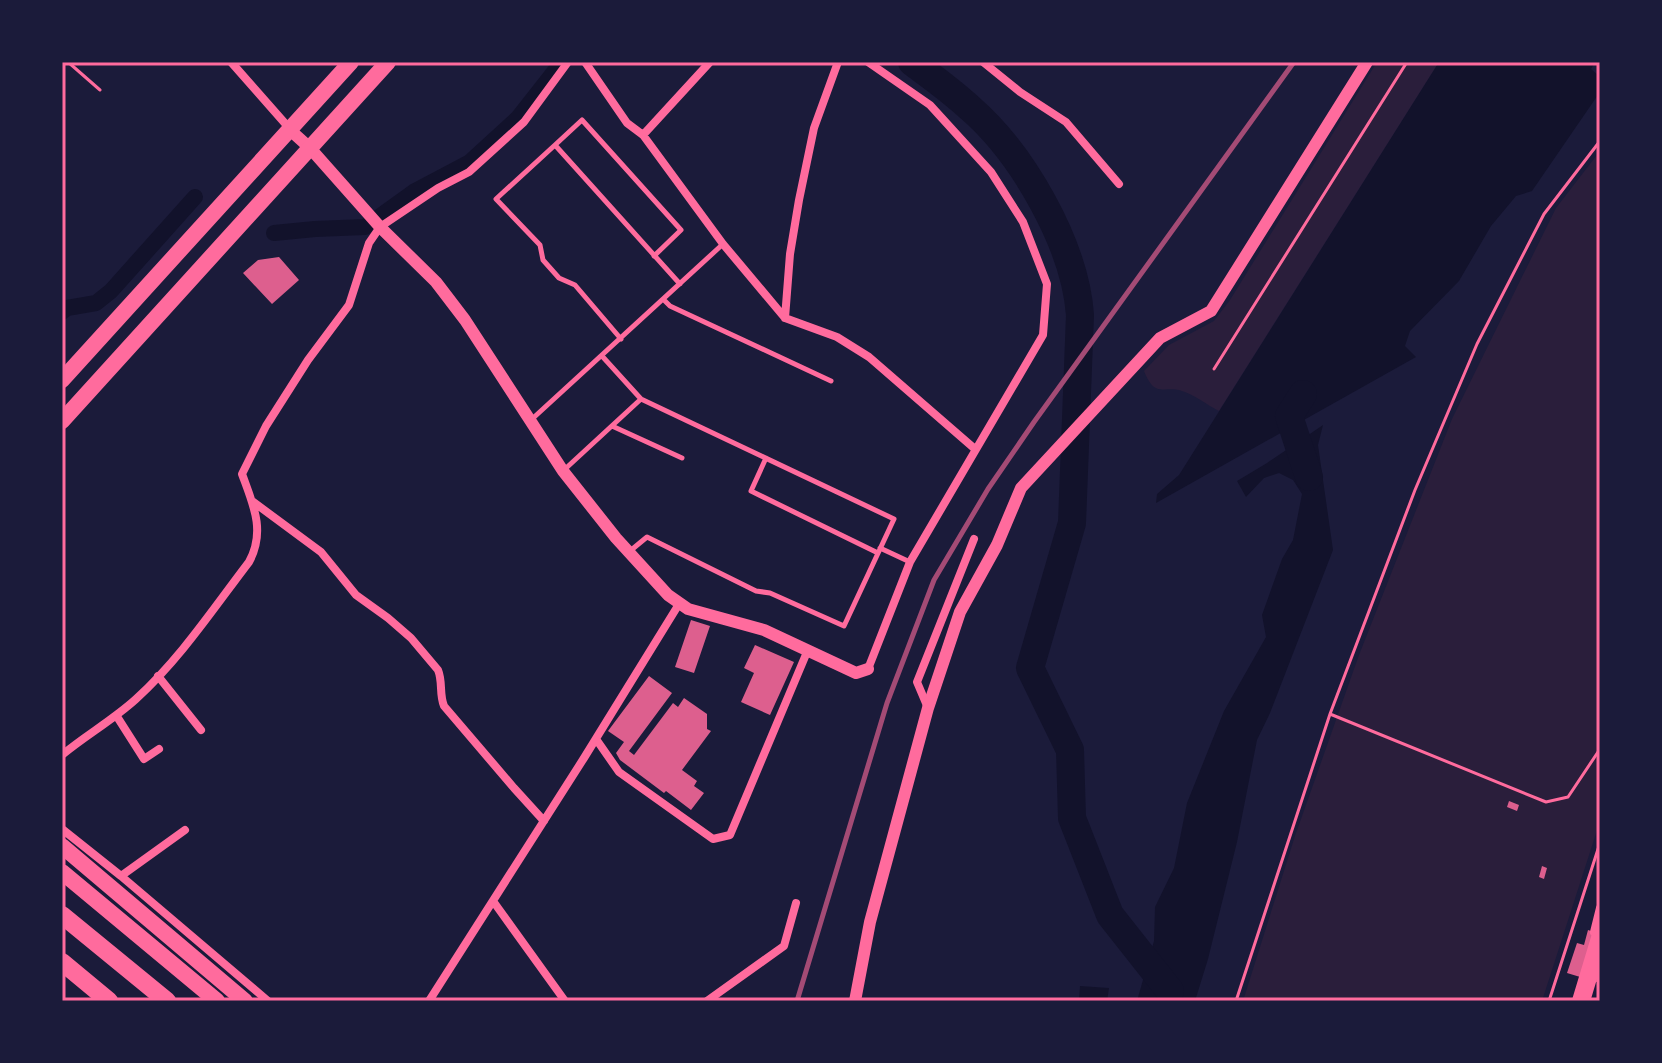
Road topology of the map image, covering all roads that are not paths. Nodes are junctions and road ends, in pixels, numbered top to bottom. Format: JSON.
{"nodes":[{"id":1,"x":231,"y":62,"type":"edge"},
{"id":2,"x":351,"y":62,"type":"edge"},
{"id":3,"x":388,"y":62,"type":"edge"},
{"id":4,"x":568,"y":62,"type":"edge"},
{"id":5,"x":585,"y":62,"type":"edge"},
{"id":6,"x":710,"y":62,"type":"edge"},
{"id":7,"x":838,"y":62,"type":"edge"},
{"id":8,"x":868,"y":62,"type":"edge"},
{"id":9,"x":983,"y":62,"type":"edge"},
{"id":10,"x":1367,"y":62,"type":"edge"},
{"id":11,"x":290,"y":130,"type":"junction"},
{"id":12,"x":643,"y":135,"type":"junction"},
{"id":13,"x":555,"y":145,"type":"junction"},
{"id":14,"x":310,"y":148,"type":"junction"},
{"id":15,"x":1119,"y":184,"type":"dead end"},
{"id":16,"x":380,"y":227,"type":"junction"},
{"id":17,"x":723,"y":244,"type":"junction"},
{"id":18,"x":654,"y":256,"type":"junction"},
{"id":19,"x":680,"y":284,"type":"junction"},
{"id":20,"x":664,"y":300,"type":"junction"},
{"id":21,"x":785,"y":318,"type":"junction"},
{"id":22,"x":621,"y":339,"type":"junction"},
{"id":23,"x":602,"y":356,"type":"junction"},
{"id":24,"x":62,"y":380,"type":"edge"},
{"id":25,"x":831,"y":381,"type":"dead end"},
{"id":26,"x":641,"y":399,"type":"junction"},
{"id":27,"x":62,"y":421,"type":"edge"},
{"id":28,"x":530,"y":421,"type":"junction"},
{"id":29,"x":612,"y":426,"type":"junction"},
{"id":30,"x":975,"y":449,"type":"junction"},
{"id":31,"x":682,"y":458,"type":"dead end"},
{"id":32,"x":766,"y":458,"type":"junction"},
{"id":33,"x":563,"y":471,"type":"junction"},
{"id":34,"x":251,"y":500,"type":"junction"},
{"id":35,"x":974,"y":539,"type":"dead end"},
{"id":36,"x":879,"y":550,"type":"junction"},
{"id":37,"x":629,"y":552,"type":"junction"},
{"id":38,"x":910,"y":562,"type":"junction"},
{"id":39,"x":679,"y":604,"type":"junction"},
{"id":40,"x":807,"y":652,"type":"junction"},
{"id":41,"x":868,"y":669,"type":"joint"},
{"id":42,"x":158,"y":676,"type":"junction"},
{"id":43,"x":928,"y":708,"type":"junction"},
{"id":44,"x":116,"y":715,"type":"junction"},
{"id":45,"x":201,"y":730,"type":"dead end"},
{"id":46,"x":596,"y":739,"type":"junction"},
{"id":47,"x":159,"y":749,"type":"dead end"},
{"id":48,"x":62,"y":755,"type":"edge"},
{"id":49,"x":544,"y":821,"type":"junction"},
{"id":50,"x":62,"y":829,"type":"edge"},
{"id":51,"x":185,"y":830,"type":"dead end"},
{"id":52,"x":62,"y":846,"type":"edge"},
{"id":53,"x":62,"y":872,"type":"edge"},
{"id":54,"x":121,"y":876,"type":"junction"},
{"id":55,"x":493,"y":901,"type":"junction"},
{"id":56,"x":796,"y":903,"type":"dead end"},
{"id":57,"x":1600,"y":908,"type":"edge"},
{"id":58,"x":62,"y":915,"type":"edge"},
{"id":59,"x":1597,"y":935,"type":"edge"},
{"id":60,"x":62,"y":962,"type":"edge"},
{"id":61,"x":1580,"y":977,"type":"dead end"},
{"id":62,"x":109,"y":1001,"type":"edge"},
{"id":63,"x":167,"y":1001,"type":"edge"},
{"id":64,"x":217,"y":1001,"type":"edge"},
{"id":65,"x":245,"y":1001,"type":"edge"},
{"id":66,"x":268,"y":1001,"type":"edge"},
{"id":67,"x":429,"y":1001,"type":"edge"},
{"id":68,"x":565,"y":1001,"type":"edge"},
{"id":69,"x":707,"y":1001,"type":"edge"},
{"id":70,"x":855,"y":1001,"type":"edge"},
{"id":71,"x":1572,"y":1001,"type":"edge"},
{"id":72,"x":1581,"y":1001,"type":"edge"}],
"edges":[{"from":1,"to":11,"type":"street"},
{"from":2,"to":11,"type":"main road"},
{"from":3,"to":14,"type":"main road"},
{"from":4,"to":16,"type":"street"},
{"from":5,"to":12,"type":"street"},
{"from":6,"to":12,"type":"street"},
{"from":7,"to":21,"type":"street"},
{"from":8,"to":30,"type":"street"},
{"from":9,"to":15,"type":"street"},
{"from":10,"to":43,"type":"street"},
{"from":11,"to":14,"type":"street"},
{"from":11,"to":24,"type":"main road"},
{"from":12,"to":17,"type":"street"},
{"from":13,"to":18,"type":"lane"},
{"from":13,"to":18,"type":"lane"},
{"from":13,"to":22,"type":"lane"},
{"from":14,"to":16,"type":"street"},
{"from":14,"to":27,"type":"main road"},
{"from":16,"to":28,"type":"street"},
{"from":16,"to":34,"type":"street"},
{"from":17,"to":19,"type":"lane"},
{"from":17,"to":21,"type":"street"},
{"from":18,"to":19,"type":"lane"},
{"from":19,"to":20,"type":"lane"},
{"from":20,"to":22,"type":"lane"},
{"from":20,"to":25,"type":"lane"},
{"from":21,"to":30,"type":"street"},
{"from":22,"to":23,"type":"lane"},
{"from":23,"to":26,"type":"lane"},
{"from":23,"to":28,"type":"lane"},
{"from":26,"to":29,"type":"lane"},
{"from":26,"to":32,"type":"lane"},
{"from":28,"to":33,"type":"street"},
{"from":29,"to":31,"type":"lane"},
{"from":29,"to":33,"type":"lane"},
{"from":30,"to":38,"type":"street"},
{"from":32,"to":36,"type":"lane"},
{"from":32,"to":36,"type":"lane"},
{"from":33,"to":37,"type":"street"},
{"from":34,"to":42,"type":"street"},
{"from":34,"to":49,"type":"street"},
{"from":35,"to":43,"type":"street"},
{"from":36,"to":37,"type":"lane"},
{"from":36,"to":38,"type":"lane"},
{"from":37,"to":39,"type":"street"},
{"from":38,"to":41,"type":"street"},
{"from":39,"to":40,"type":"street"},
{"from":39,"to":46,"type":"street"},
{"from":40,"to":41,"type":"street"},
{"from":40,"to":46,"type":"street"},
{"from":42,"to":44,"type":"street"},
{"from":42,"to":45,"type":"street"},
{"from":43,"to":70,"type":"street"},
{"from":44,"to":47,"type":"street"},
{"from":44,"to":48,"type":"street"},
{"from":46,"to":49,"type":"street"},
{"from":49,"to":55,"type":"street"},
{"from":50,"to":54,"type":"street"},
{"from":51,"to":54,"type":"street"},
{"from":52,"to":65,"type":"main road"},
{"from":53,"to":64,"type":"main road"},
{"from":54,"to":66,"type":"street"},
{"from":55,"to":67,"type":"street"},
{"from":55,"to":68,"type":"street"},
{"from":56,"to":69,"type":"street"},
{"from":57,"to":59,"type":"street"},
{"from":58,"to":63,"type":"highway"},
{"from":59,"to":72,"type":"highway"},
{"from":60,"to":62,"type":"highway"},
{"from":61,"to":71,"type":"street"}]}
